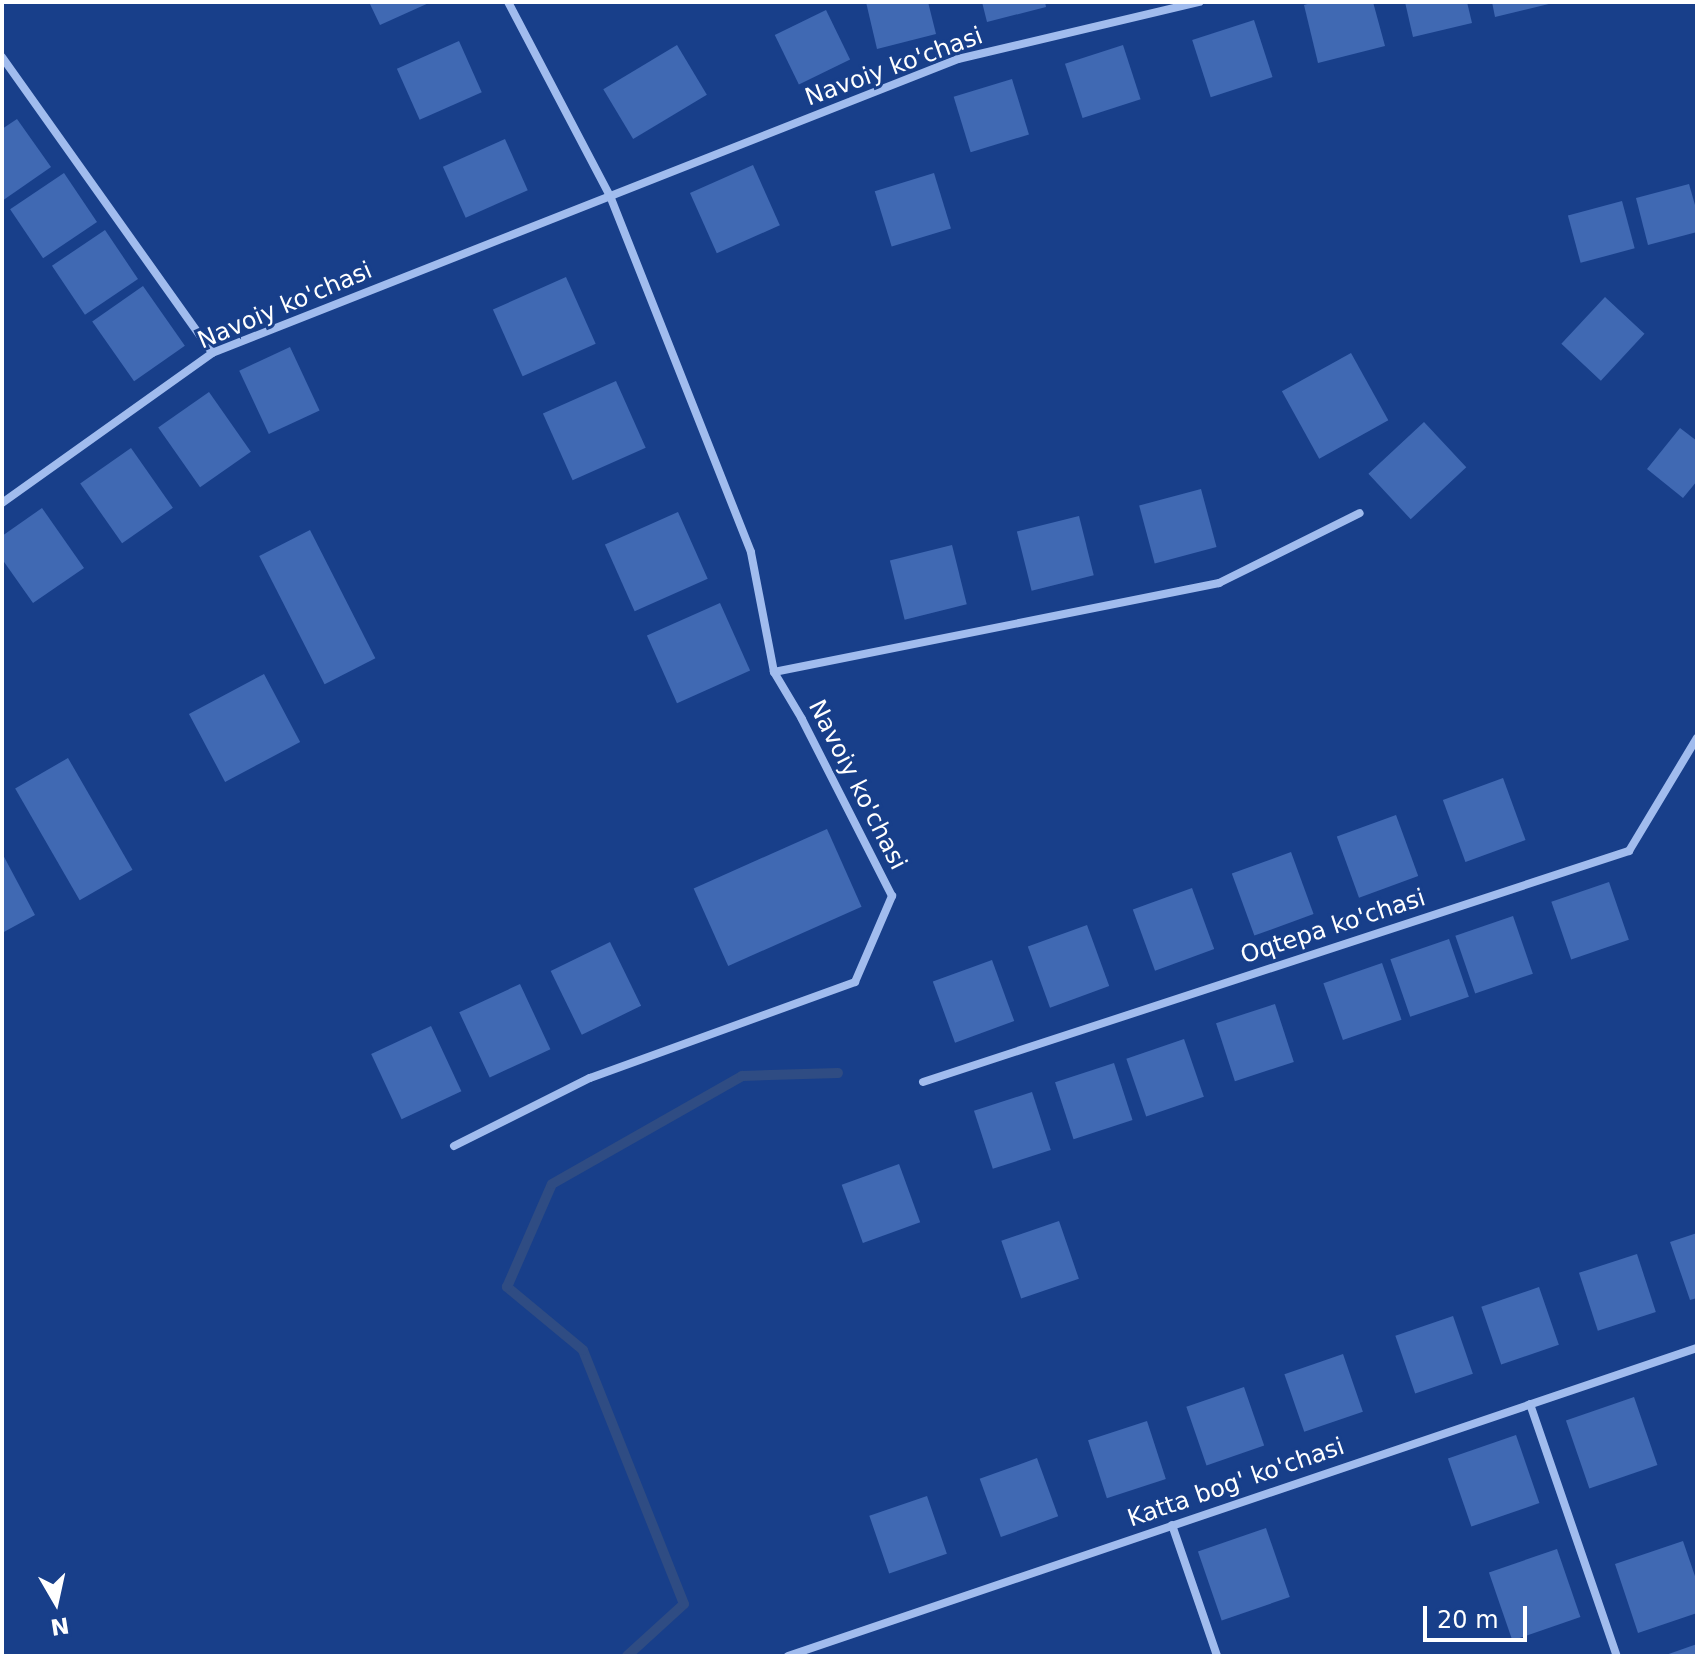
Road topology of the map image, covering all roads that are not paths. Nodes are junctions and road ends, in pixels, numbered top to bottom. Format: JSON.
{"nodes":[{"id":1,"x":508,"y":2,"type":"edge"},
{"id":2,"x":1199,"y":2,"type":"edge"},
{"id":3,"x":2,"y":57,"type":"edge"},
{"id":4,"x":611,"y":198,"type":"junction"},
{"id":5,"x":212,"y":353,"type":"junction"},
{"id":6,"x":2,"y":503,"type":"edge"},
{"id":7,"x":1360,"y":513,"type":"dead end"},
{"id":8,"x":774,"y":672,"type":"junction"},
{"id":9,"x":1697,"y":738,"type":"edge"},
{"id":10,"x":923,"y":1082,"type":"dead end"},
{"id":11,"x":454,"y":1146,"type":"dead end"},
{"id":12,"x":1697,"y":1348,"type":"edge"},
{"id":13,"x":1530,"y":1404,"type":"junction"},
{"id":14,"x":1172,"y":1525,"type":"junction"},
{"id":15,"x":788,"y":1656,"type":"edge"},
{"id":16,"x":1217,"y":1656,"type":"edge"},
{"id":17,"x":1617,"y":1656,"type":"edge"}],
"edges":[{"from":1,"to":4,"type":"street"},
{"from":2,"to":4,"type":"street","name":"Navoiy ko'chasi"},
{"from":3,"to":5,"type":"street"},
{"from":4,"to":5,"type":"street","name":"Navoiy ko'chasi"},
{"from":4,"to":8,"type":"street","name":"Navoiy ko'chasi"},
{"from":5,"to":6,"type":"street","name":"Navoiy ko'chasi"},
{"from":7,"to":8,"type":"street"},
{"from":8,"to":11,"type":"street","name":"Navoiy ko'chasi"},
{"from":9,"to":10,"type":"street","name":"Oqtepa ko'chasi"},
{"from":12,"to":13,"type":"street","name":"Katta bog' ko'chasi"},
{"from":13,"to":14,"type":"street","name":"Katta bog' ko'chasi"},
{"from":13,"to":17,"type":"street"},
{"from":14,"to":15,"type":"street","name":"Katta bog' ko'chasi"},
{"from":14,"to":16,"type":"street"}]}
